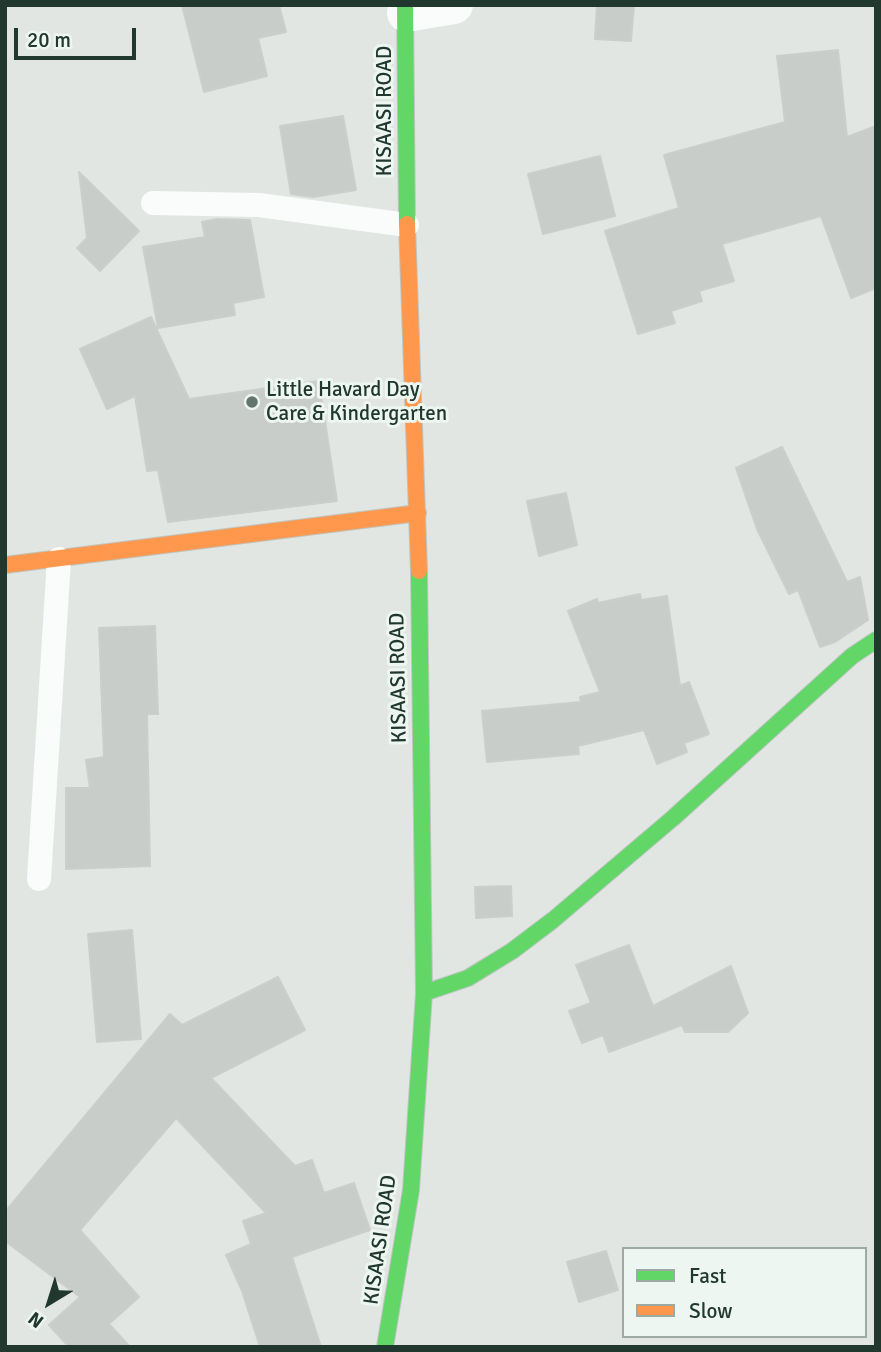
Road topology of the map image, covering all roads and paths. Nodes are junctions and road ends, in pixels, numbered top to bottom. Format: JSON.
{"nodes":[{"id":1,"x":454,"y":5,"type":"edge"},
{"id":2,"x":405,"y":9,"type":"edge"},
{"id":3,"x":153,"y":203,"type":"dead end"},
{"id":4,"x":407,"y":225,"type":"junction"},
{"id":5,"x":418,"y":513,"type":"junction"},
{"id":6,"x":59,"y":559,"type":"junction"},
{"id":7,"x":5,"y":565,"type":"edge"},
{"id":8,"x":876,"y":640,"type":"edge"},
{"id":9,"x":39,"y":879,"type":"dead end"},
{"id":10,"x":425,"y":993,"type":"junction"},
{"id":11,"x":385,"y":1347,"type":"edge"}],
"edges":[{"from":1,"to":2,"type":"street"},
{"from":2,"to":4,"type":"main road","name":"KISAASI ROAD"},
{"from":3,"to":4,"type":"lane"},
{"from":4,"to":5,"type":"main road","name":"KISAASI ROAD"},
{"from":5,"to":6,"type":"main road"},
{"from":5,"to":10,"type":"main road","name":"KISAASI ROAD"},
{"from":6,"to":7,"type":"main road"},
{"from":6,"to":9,"type":"lane"},
{"from":8,"to":10,"type":"main road"},
{"from":10,"to":11,"type":"main road","name":"KISAASI ROAD"}]}
